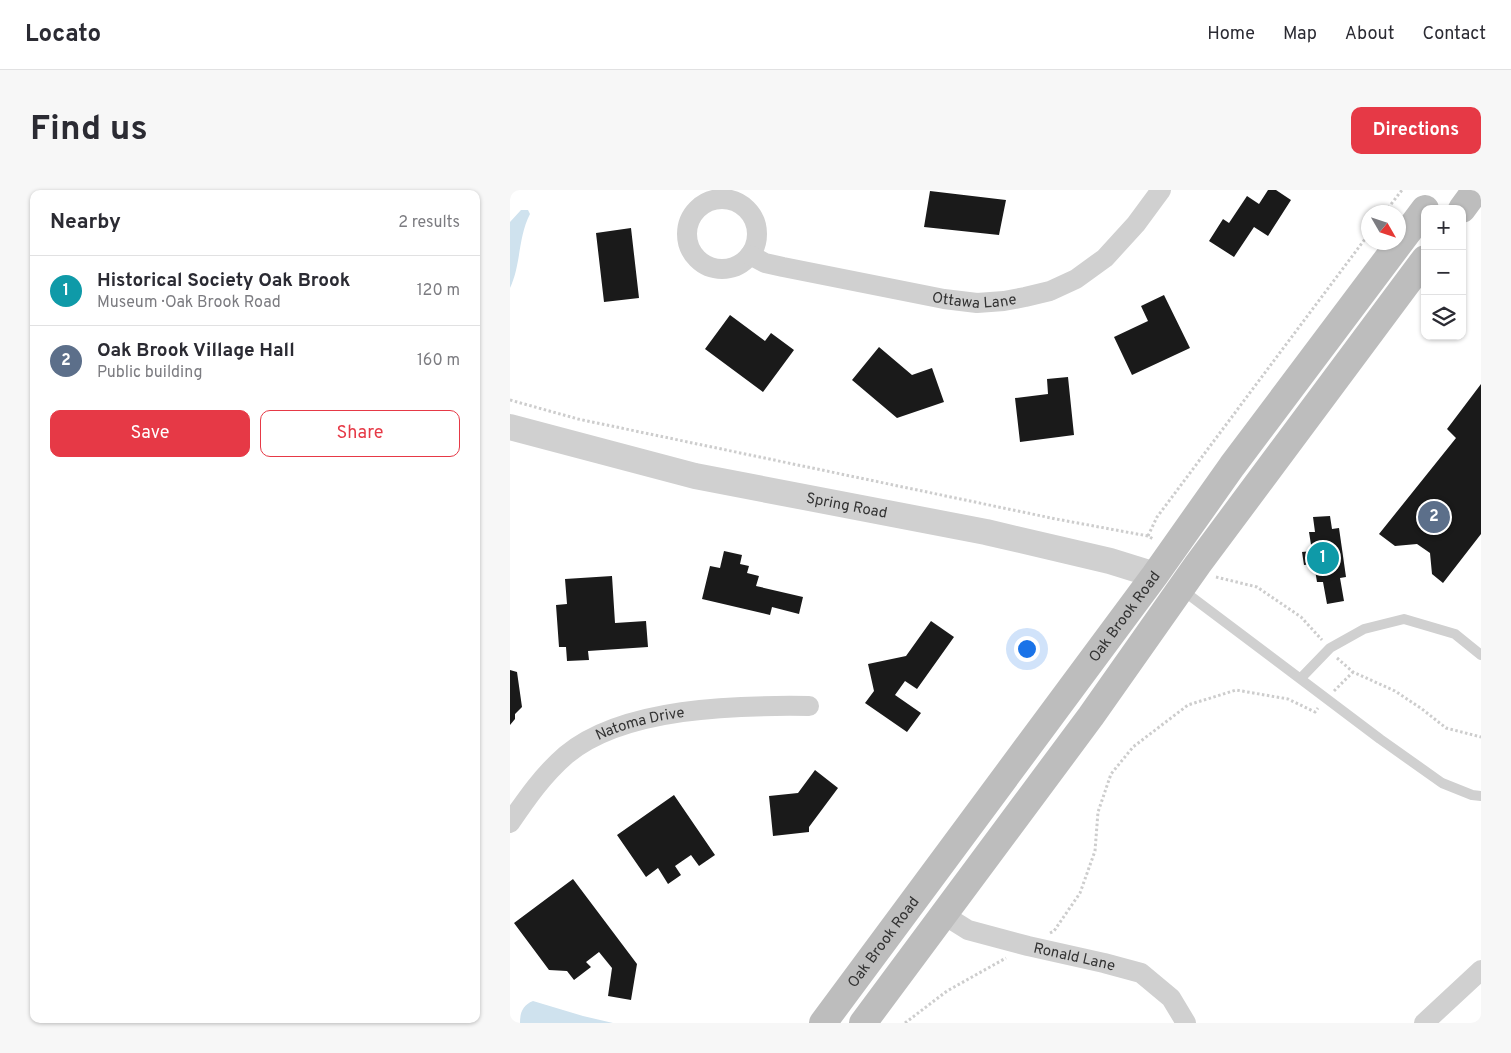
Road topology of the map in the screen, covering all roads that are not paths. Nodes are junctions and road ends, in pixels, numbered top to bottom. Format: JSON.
{"nodes":[{"id":1,"x":1161,"y":190,"type":"edge"},
{"id":2,"x":1439,"y":190,"type":"edge"},
{"id":3,"x":1476,"y":190,"type":"edge"},
{"id":4,"x":1428,"y":205,"type":"edge"},
{"id":5,"x":1465,"y":205,"type":"edge"},
{"id":6,"x":1421,"y":214,"type":"edge"},
{"id":7,"x":750,"y":255,"type":"dead end"},
{"id":8,"x":1421,"y":264,"type":"edge"},
{"id":9,"x":510,"y":427,"type":"edge"},
{"id":10,"x":1155,"y":575,"type":"junction"},
{"id":11,"x":1181,"y":589,"type":"junction"},
{"id":12,"x":1481,"y":655,"type":"edge"},
{"id":13,"x":1301,"y":678,"type":"junction"},
{"id":14,"x":809,"y":706,"type":"dead end"},
{"id":15,"x":1481,"y":796,"type":"edge"},
{"id":16,"x":510,"y":823,"type":"edge"},
{"id":17,"x":944,"y":915,"type":"junction"},
{"id":18,"x":1481,"y":970,"type":"edge"},
{"id":19,"x":823,"y":1023,"type":"edge"},
{"id":20,"x":863,"y":1023,"type":"edge"},
{"id":21,"x":1186,"y":1023,"type":"edge"},
{"id":22,"x":1424,"y":1023,"type":"edge"}],
"edges":[{"from":1,"to":7,"type":"street","name":"Ottawa Lane"},
{"from":2,"to":4,"type":"main road","name":"Oak Brook Road"},
{"from":3,"to":5,"type":"main road"},
{"from":6,"to":10,"type":"main road","name":"Oak Brook Road"},
{"from":8,"to":11,"type":"main road","name":"Oak Brook Road"},
{"from":9,"to":10,"type":"street","name":"Spring Road"},
{"from":10,"to":11,"type":"street","name":"Spring Road"},
{"from":10,"to":19,"type":"main road","name":"Oak Brook Road"},
{"from":11,"to":13,"type":"lane"},
{"from":11,"to":17,"type":"main road","name":"Oak Brook Road"},
{"from":12,"to":13,"type":"lane"},
{"from":13,"to":15,"type":"lane"},
{"from":14,"to":16,"type":"street","name":"Natoma Drive"},
{"from":17,"to":20,"type":"main road","name":"Oak Brook Road"},
{"from":17,"to":21,"type":"street","name":"Ronald Lane"},
{"from":18,"to":22,"type":"street"}]}
